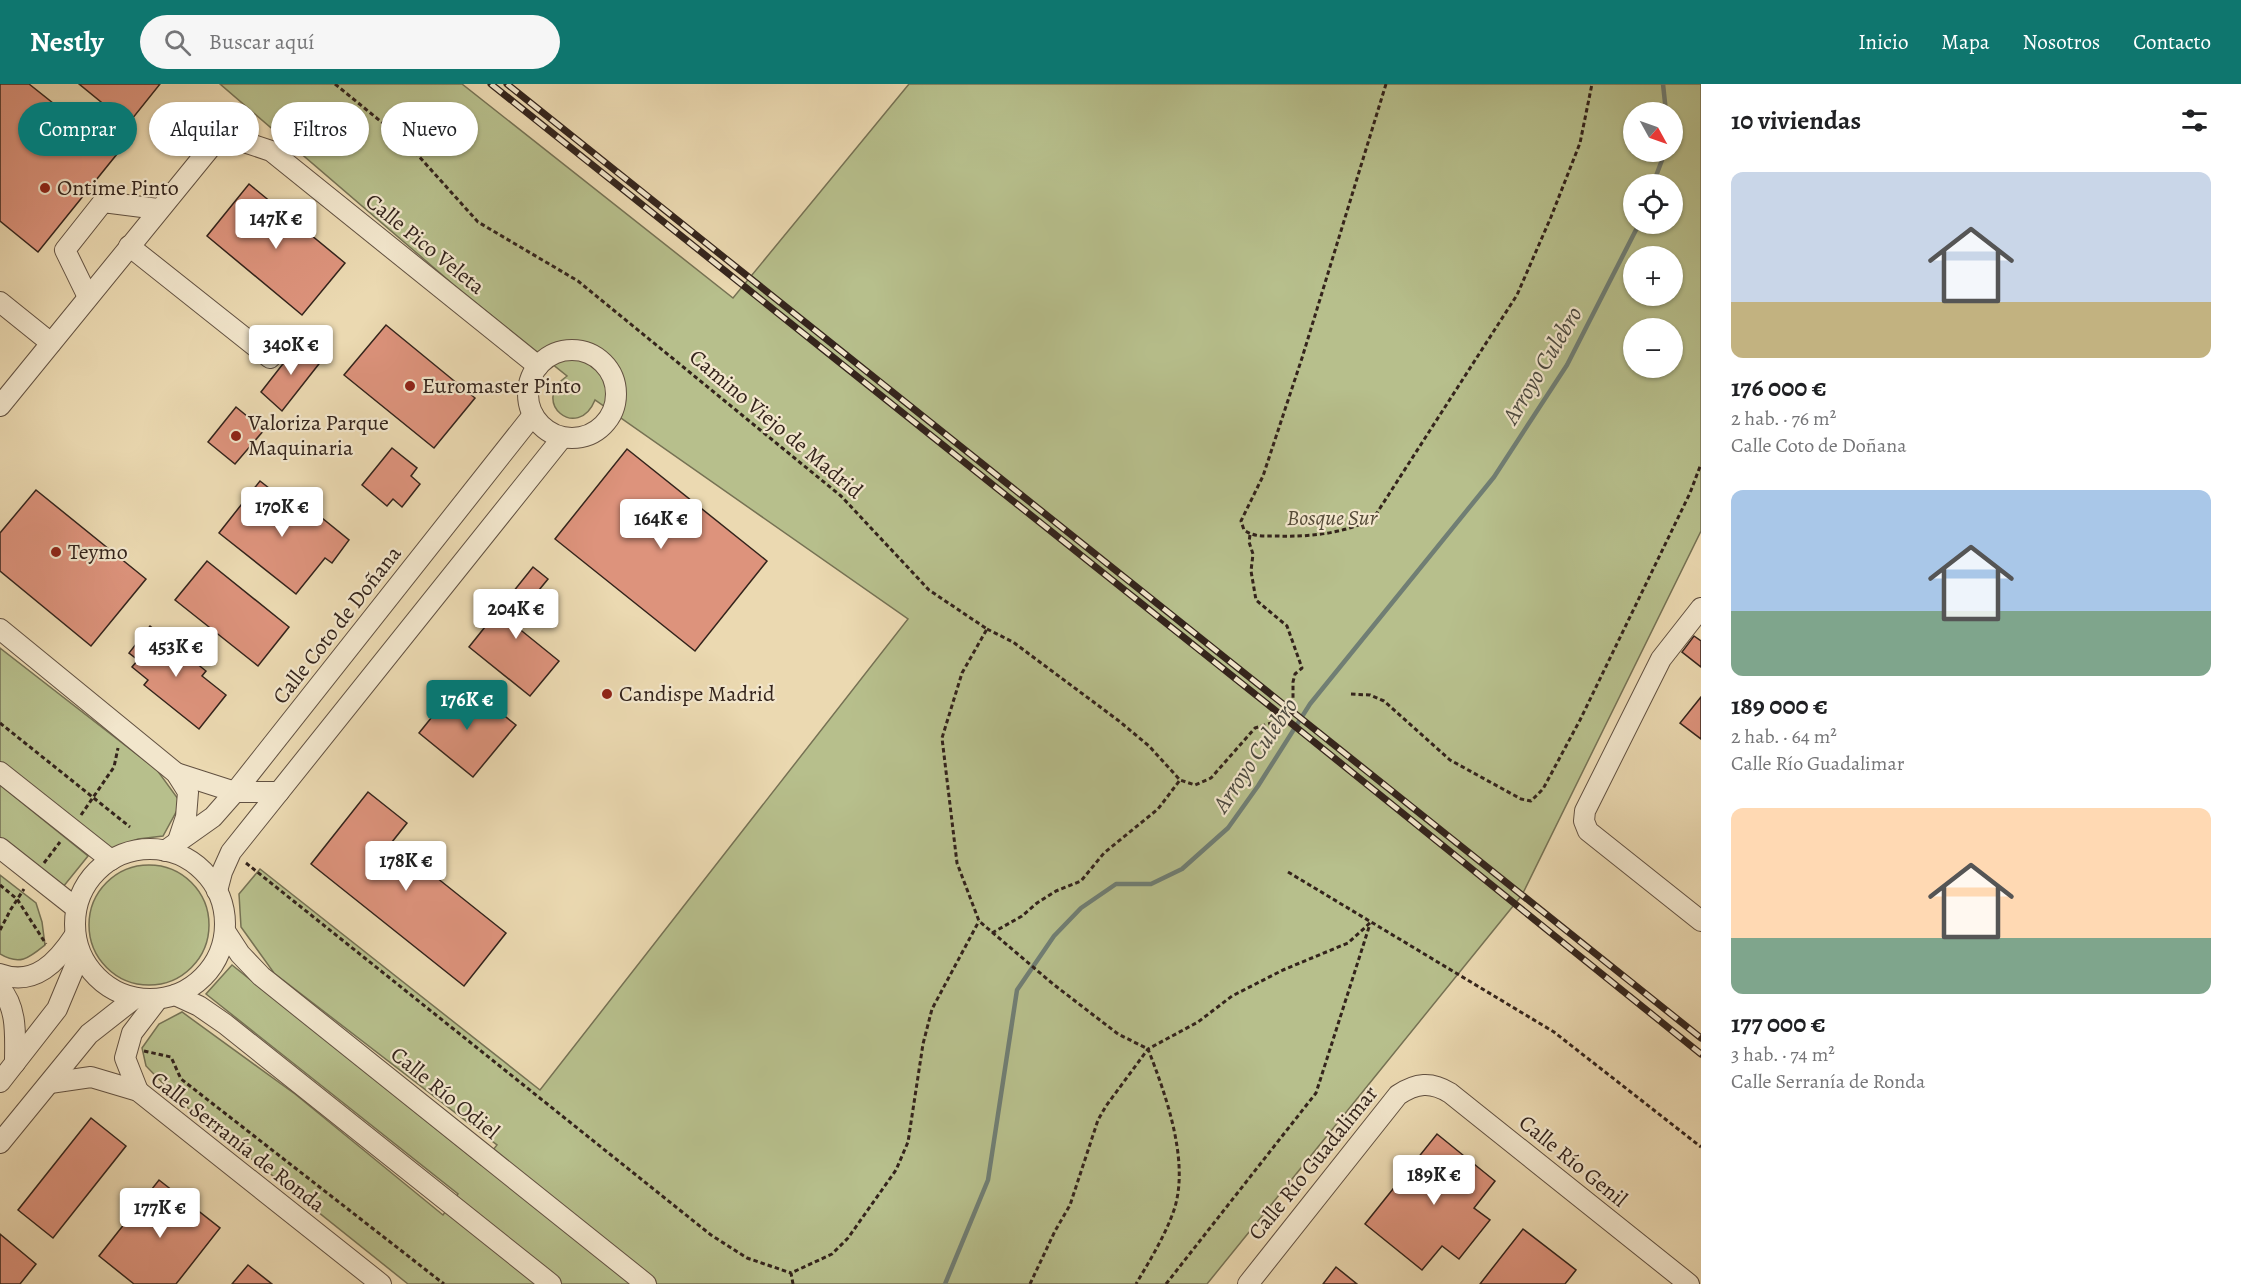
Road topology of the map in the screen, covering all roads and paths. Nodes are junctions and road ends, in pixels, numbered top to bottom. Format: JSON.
{"nodes":[{"id":1,"x":335,"y":84,"type":"edge"},
{"id":2,"x":1386,"y":84,"type":"edge"},
{"id":3,"x":1592,"y":84,"type":"edge"},
{"id":4,"x":158,"y":209,"type":"junction"},
{"id":5,"x":129,"y":246,"type":"junction"},
{"id":6,"x":88,"y":297,"type":"junction"},
{"id":7,"x":0,"y":302,"type":"edge"},
{"id":8,"x":51,"y":342,"type":"junction"},
{"id":9,"x":270,"y":358,"type":"dead end"},
{"id":10,"x":538,"y":366,"type":"junction"},
{"id":11,"x":0,"y":406,"type":"edge"},
{"id":12,"x":533,"y":415,"type":"junction"},
{"id":13,"x":562,"y":438,"type":"junction"},
{"id":14,"x":1701,"y":464,"type":"edge"},
{"id":15,"x":1250,"y":534,"type":"junction"},
{"id":16,"x":1701,"y":608,"type":"edge"},
{"id":17,"x":0,"y":629,"type":"edge"},
{"id":18,"x":987,"y":629,"type":"junction"},
{"id":19,"x":1351,"y":694,"type":"dead end"},
{"id":20,"x":0,"y":723,"type":"edge"},
{"id":21,"x":119,"y":744,"type":"dead end"},
{"id":22,"x":0,"y":772,"type":"edge"},
{"id":23,"x":176,"y":773,"type":"junction"},
{"id":24,"x":1180,"y":780,"type":"junction"},
{"id":25,"x":236,"y":792,"type":"junction"},
{"id":26,"x":279,"y":792,"type":"junction"},
{"id":27,"x":94,"y":798,"type":"junction"},
{"id":28,"x":79,"y":819,"type":"dead end"},
{"id":29,"x":130,"y":827,"type":"dead end"},
{"id":30,"x":64,"y":836,"type":"dead end"},
{"id":31,"x":171,"y":846,"type":"junction"},
{"id":32,"x":0,"y":848,"type":"edge"},
{"id":33,"x":231,"y":852,"type":"junction"},
{"id":34,"x":111,"y":860,"type":"junction"},
{"id":35,"x":39,"y":869,"type":"dead end"},
{"id":36,"x":1288,"y":872,"type":"dead end"},
{"id":37,"x":0,"y":885,"type":"edge"},
{"id":38,"x":27,"y":885,"type":"dead end"},
{"id":39,"x":217,"y":891,"type":"junction"},
{"id":40,"x":17,"y":899,"type":"junction"},
{"id":41,"x":76,"y":908,"type":"junction"},
{"id":42,"x":979,"y":921,"type":"junction"},
{"id":43,"x":1701,"y":921,"type":"edge"},
{"id":44,"x":1371,"y":922,"type":"junction"},
{"id":45,"x":0,"y":930,"type":"edge"},
{"id":46,"x":225,"y":931,"type":"junction"},
{"id":47,"x":992,"y":933,"type":"junction"},
{"id":48,"x":78,"y":944,"type":"junction"},
{"id":49,"x":51,"y":951,"type":"dead end"},
{"id":50,"x":0,"y":974,"type":"edge"},
{"id":51,"x":0,"y":988,"type":"edge"},
{"id":52,"x":166,"y":997,"type":"junction"},
{"id":53,"x":135,"y":998,"type":"junction"},
{"id":54,"x":1148,"y":1049,"type":"junction"},
{"id":55,"x":143,"y":1051,"type":"dead end"},
{"id":56,"x":15,"y":1063,"type":"junction"},
{"id":57,"x":0,"y":1082,"type":"edge"},
{"id":58,"x":50,"y":1083,"type":"junction"},
{"id":59,"x":1424,"y":1084,"type":"joint"},
{"id":60,"x":138,"y":1091,"type":"junction"},
{"id":61,"x":0,"y":1143,"type":"edge"},
{"id":62,"x":1701,"y":1147,"type":"edge"},
{"id":63,"x":791,"y":1273,"type":"junction"},
{"id":64,"x":381,"y":1284,"type":"edge"},
{"id":65,"x":444,"y":1284,"type":"edge"},
{"id":66,"x":551,"y":1284,"type":"edge"},
{"id":67,"x":646,"y":1284,"type":"edge"},
{"id":68,"x":793,"y":1284,"type":"edge"},
{"id":69,"x":1030,"y":1284,"type":"edge"},
{"id":70,"x":1136,"y":1284,"type":"edge"},
{"id":71,"x":1166,"y":1284,"type":"edge"},
{"id":72,"x":1248,"y":1284,"type":"edge"},
{"id":73,"x":1689,"y":1284,"type":"edge"}],
"edges":[{"from":1,"to":18,"type":"path","name":"Camino Viejo de Madrid"},
{"from":2,"to":15,"type":"path"},
{"from":3,"to":15,"type":"path"},
{"from":4,"to":5,"type":"street"},
{"from":4,"to":6,"type":"street"},
{"from":4,"to":10,"type":"street","name":"Calle Pico Veleta"},
{"from":5,"to":6,"type":"street"},
{"from":5,"to":9,"type":"street"},
{"from":6,"to":8,"type":"street"},
{"from":7,"to":8,"type":"street"},
{"from":8,"to":11,"type":"street"},
{"from":10,"to":12,"type":"street"},
{"from":10,"to":13,"type":"street"},
{"from":12,"to":13,"type":"street"},
{"from":12,"to":25,"type":"street","name":"Calle Coto de Doñana"},
{"from":13,"to":26,"type":"street"},
{"from":14,"to":19,"type":"path"},
{"from":15,"to":24,"type":"path"},
{"from":16,"to":43,"type":"street"},
{"from":17,"to":23,"type":"street"},
{"from":18,"to":24,"type":"path","name":"Camino Viejo de Madrid"},
{"from":18,"to":42,"type":"path"},
{"from":20,"to":27,"type":"path"},
{"from":21,"to":27,"type":"path"},
{"from":22,"to":34,"type":"street"},
{"from":23,"to":25,"type":"street"},
{"from":23,"to":31,"type":"street"},
{"from":24,"to":47,"type":"path"},
{"from":25,"to":26,"type":"street"},
{"from":25,"to":31,"type":"street","name":"Calle Coto de Doñana"},
{"from":26,"to":33,"type":"street"},
{"from":27,"to":28,"type":"path"},
{"from":27,"to":29,"type":"path"},
{"from":30,"to":35,"type":"path"},
{"from":31,"to":34,"type":"street"},
{"from":31,"to":39,"type":"street"},
{"from":32,"to":41,"type":"street"},
{"from":33,"to":39,"type":"street"},
{"from":33,"to":63,"type":"path"},
{"from":34,"to":41,"type":"street"},
{"from":36,"to":44,"type":"path"},
{"from":37,"to":40,"type":"path"},
{"from":38,"to":40,"type":"path"},
{"from":39,"to":46,"type":"street"},
{"from":40,"to":45,"type":"path"},
{"from":40,"to":49,"type":"path"},
{"from":41,"to":48,"type":"street"},
{"from":42,"to":47,"type":"path"},
{"from":42,"to":63,"type":"path"},
{"from":44,"to":54,"type":"path"},
{"from":44,"to":62,"type":"path"},
{"from":44,"to":71,"type":"path"},
{"from":46,"to":52,"type":"street"},
{"from":46,"to":67,"type":"street","name":"Calle Río Odiel"},
{"from":47,"to":54,"type":"path"},
{"from":48,"to":50,"type":"street"},
{"from":48,"to":53,"type":"street"},
{"from":48,"to":56,"type":"street"},
{"from":51,"to":56,"type":"street"},
{"from":52,"to":53,"type":"street"},
{"from":52,"to":60,"type":"street"},
{"from":52,"to":66,"type":"street"},
{"from":53,"to":58,"type":"street"},
{"from":54,"to":69,"type":"path"},
{"from":54,"to":70,"type":"path"},
{"from":55,"to":65,"type":"path"},
{"from":56,"to":57,"type":"street"},
{"from":58,"to":60,"type":"street","name":"Calle Serranía de Ronda"},
{"from":58,"to":61,"type":"street"},
{"from":59,"to":72,"type":"street","name":"Calle Río Guadalimar"},
{"from":59,"to":73,"type":"street","name":"Calle Río Genil"},
{"from":60,"to":64,"type":"street","name":"Calle Serranía de Ronda"},
{"from":63,"to":68,"type":"path"}]}
